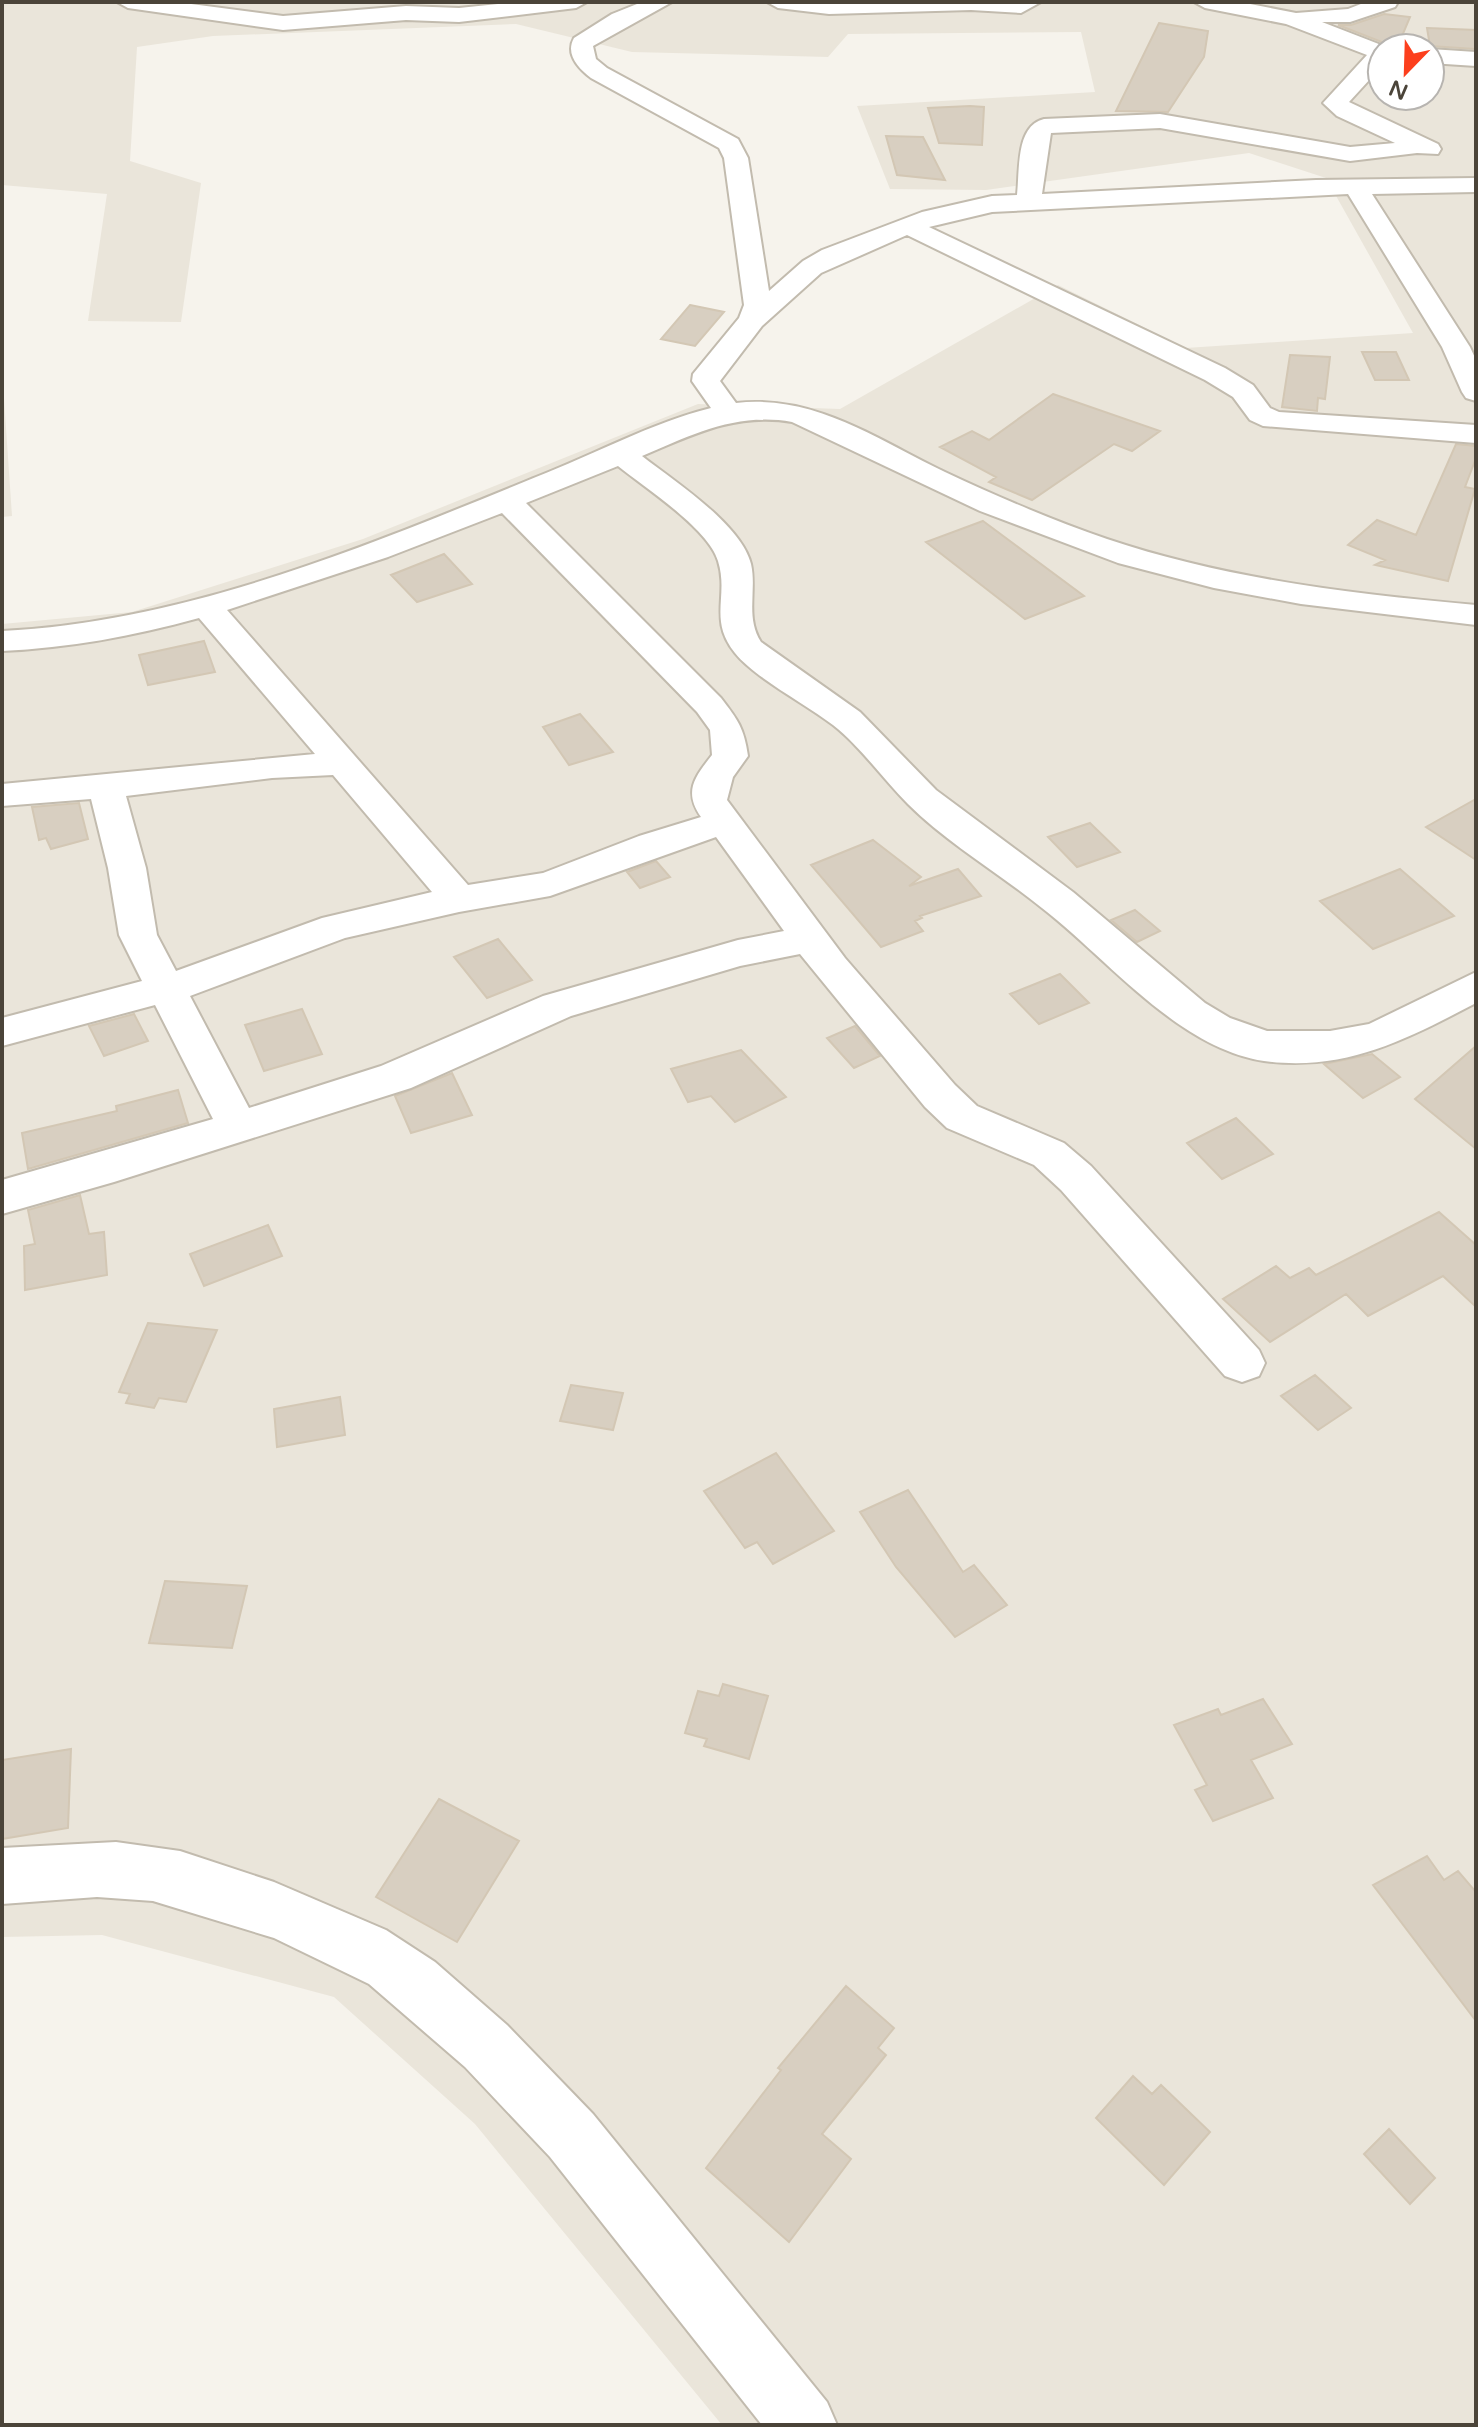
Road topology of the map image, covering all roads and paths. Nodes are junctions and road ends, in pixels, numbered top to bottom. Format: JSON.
{"nodes":[{"id":1,"x":128,"y":2,"type":"edge"},
{"id":2,"x":578,"y":2,"type":"edge"},
{"id":3,"x":638,"y":2,"type":"edge"},
{"id":4,"x":661,"y":2,"type":"edge"},
{"id":5,"x":778,"y":2,"type":"edge"},
{"id":6,"x":1030,"y":2,"type":"edge"},
{"id":7,"x":1205,"y":2,"type":"edge"},
{"id":8,"x":1387,"y":2,"type":"edge"},
{"id":9,"x":503,"y":6,"type":"edge"},
{"id":10,"x":1291,"y":18,"type":"junction"},
{"id":11,"x":1366,"y":47,"type":"edge"},
{"id":12,"x":1446,"y":57,"type":"edge"},
{"id":13,"x":1476,"y":59,"type":"edge"},
{"id":14,"x":1366,"y":70,"type":"edge"},
{"id":15,"x":1420,"y":145,"type":"junction"},
{"id":16,"x":1462,"y":165,"type":"edge"},
{"id":17,"x":1476,"y":185,"type":"edge"},
{"id":18,"x":1355,"y":186,"type":"junction"},
{"id":19,"x":1029,"y":201,"type":"junction"},
{"id":20,"x":908,"y":226,"type":"junction"},
{"id":21,"x":752,"y":320,"type":"junction"},
{"id":22,"x":1466,"y":351,"type":"edge"},
{"id":23,"x":1476,"y":392,"type":"edge"},
{"id":24,"x":728,"y":412,"type":"junction"},
{"id":25,"x":1476,"y":434,"type":"edge"},
{"id":26,"x":621,"y":453,"type":"junction"},
{"id":27,"x":506,"y":500,"type":"junction"},
{"id":28,"x":206,"y":606,"type":"junction"},
{"id":29,"x":1476,"y":615,"type":"edge"},
{"id":30,"x":2,"y":641,"type":"edge"},
{"id":31,"x":341,"y":764,"type":"junction"},
{"id":32,"x":105,"y":785,"type":"junction"},
{"id":33,"x":2,"y":795,"type":"edge"},
{"id":34,"x":724,"y":822,"type":"junction"},
{"id":35,"x":459,"y":899,"type":"junction"},
{"id":36,"x":810,"y":939,"type":"junction"},
{"id":37,"x":1476,"y":986,"type":"edge"},
{"id":38,"x":167,"y":989,"type":"junction"},
{"id":39,"x":2,"y":1032,"type":"edge"},
{"id":40,"x":238,"y":1127,"type":"junction"},
{"id":41,"x":2,"y":1197,"type":"edge"},
{"id":42,"x":1242,"y":1363,"type":"dead end"},
{"id":43,"x":2,"y":1876,"type":"edge"},
{"id":44,"x":804,"y":2425,"type":"edge"}],
"edges":[{"from":1,"to":9,"type":"street"},
{"from":2,"to":3,"type":"street"},
{"from":2,"to":9,"type":"street"},
{"from":4,"to":21,"type":"street"},
{"from":5,"to":6,"type":"street"},
{"from":7,"to":10,"type":"street"},
{"from":8,"to":10,"type":"street"},
{"from":10,"to":11,"type":"street"},
{"from":12,"to":13,"type":"street"},
{"from":14,"to":15,"type":"street"},
{"from":15,"to":16,"type":"street"},
{"from":15,"to":19,"type":"street"},
{"from":17,"to":18,"type":"street"},
{"from":18,"to":19,"type":"street"},
{"from":18,"to":22,"type":"street"},
{"from":19,"to":20,"type":"street"},
{"from":20,"to":21,"type":"street"},
{"from":20,"to":25,"type":"street"},
{"from":21,"to":24,"type":"street"},
{"from":22,"to":23,"type":"street"},
{"from":24,"to":26,"type":"street"},
{"from":24,"to":29,"type":"street"},
{"from":26,"to":27,"type":"street"},
{"from":26,"to":37,"type":"street"},
{"from":27,"to":28,"type":"street"},
{"from":27,"to":34,"type":"street"},
{"from":28,"to":30,"type":"street"},
{"from":28,"to":31,"type":"street"},
{"from":31,"to":32,"type":"street"},
{"from":31,"to":35,"type":"street"},
{"from":32,"to":33,"type":"street"},
{"from":32,"to":38,"type":"street"},
{"from":34,"to":35,"type":"street"},
{"from":34,"to":36,"type":"street"},
{"from":35,"to":38,"type":"street"},
{"from":36,"to":40,"type":"street"},
{"from":36,"to":42,"type":"street"},
{"from":38,"to":39,"type":"street"},
{"from":38,"to":40,"type":"street"},
{"from":40,"to":41,"type":"street"},
{"from":43,"to":44,"type":"street"}]}
